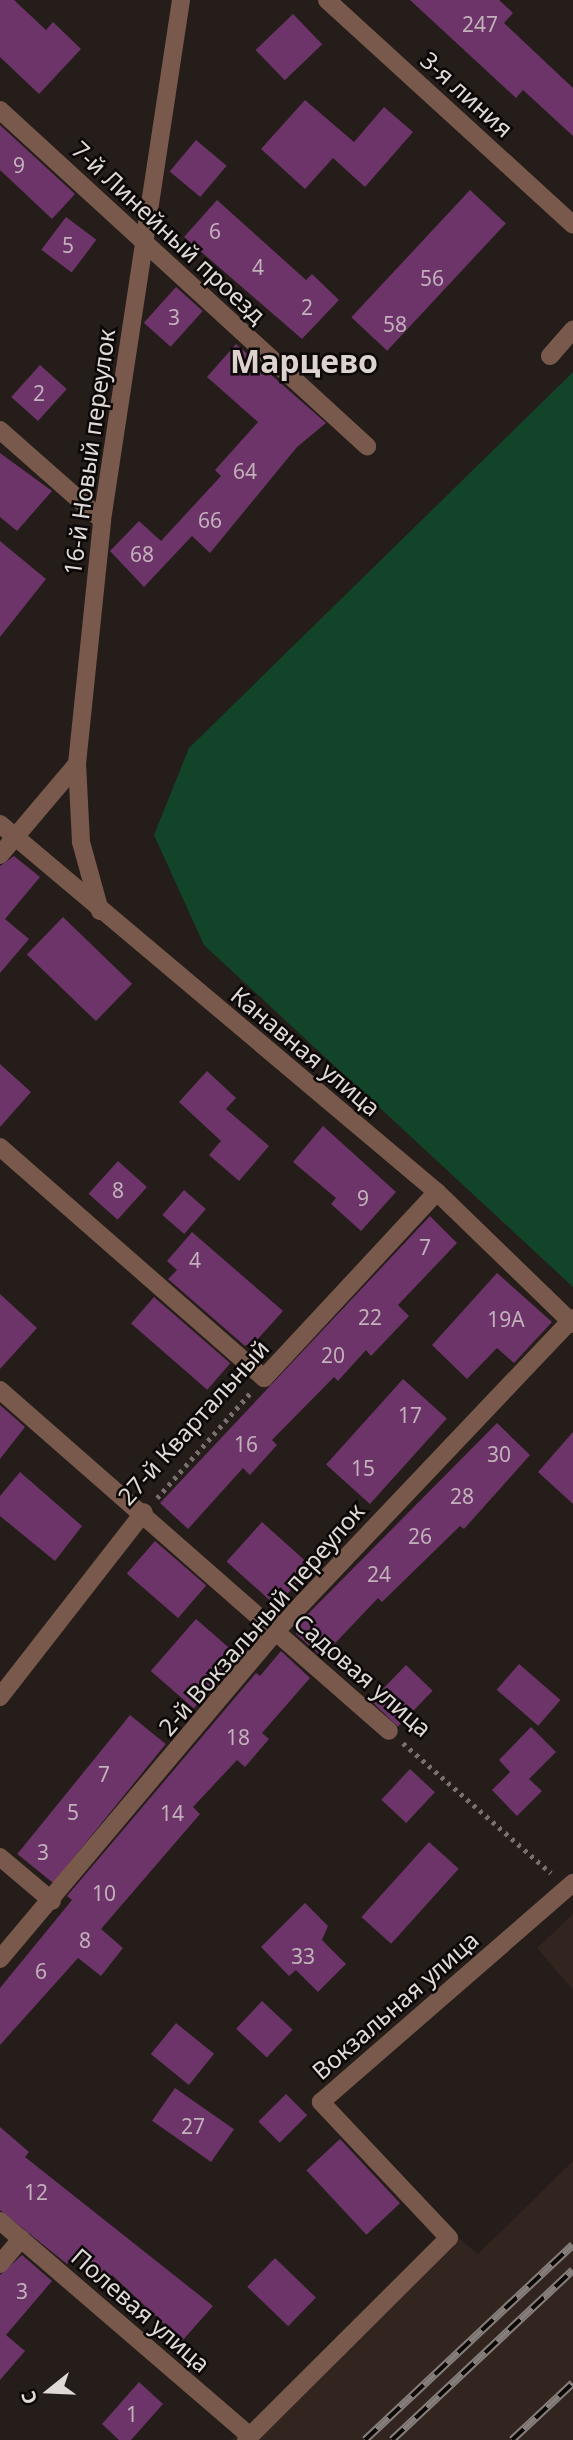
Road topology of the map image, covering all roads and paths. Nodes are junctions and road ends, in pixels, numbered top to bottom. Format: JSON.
{"nodes":[{"id":1,"x":181,"y":0,"type":"edge"},
{"id":2,"x":327,"y":0,"type":"edge"},
{"id":3,"x":0,"y":110,"type":"edge"},
{"id":4,"x":573,"y":225,"type":"edge"},
{"id":5,"x":144,"y":243,"type":"junction"},
{"id":6,"x":573,"y":330,"type":"edge"},
{"id":7,"x":550,"y":356,"type":"dead end"},
{"id":8,"x":0,"y":430,"type":"edge"},
{"id":9,"x":367,"y":446,"type":"dead end"},
{"id":10,"x":102,"y":520,"type":"junction"},
{"id":11,"x":77,"y":764,"type":"junction"},
{"id":12,"x":0,"y":824,"type":"edge"},
{"id":13,"x":15,"y":837,"type":"junction"},
{"id":14,"x":0,"y":855,"type":"edge"},
{"id":15,"x":100,"y":911,"type":"junction"},
{"id":16,"x":0,"y":1147,"type":"edge"},
{"id":17,"x":437,"y":1192,"type":"junction"},
{"id":18,"x":572,"y":1321,"type":"edge"},
{"id":19,"x":264,"y":1378,"type":"junction"},
{"id":20,"x":0,"y":1390,"type":"edge"},
{"id":21,"x":144,"y":1512,"type":"junction"},
{"id":22,"x":276,"y":1631,"type":"junction"},
{"id":23,"x":0,"y":1697,"type":"edge"},
{"id":24,"x":389,"y":1731,"type":"joint"},
{"id":25,"x":0,"y":1857,"type":"edge"},
{"id":26,"x":570,"y":1885,"type":"edge"},
{"id":27,"x":52,"y":1901,"type":"junction"},
{"id":28,"x":0,"y":1959,"type":"edge"},
{"id":29,"x":0,"y":2221,"type":"edge"},
{"id":30,"x":21,"y":2239,"type":"junction"},
{"id":31,"x":0,"y":2264,"type":"edge"},
{"id":32,"x":248,"y":2438,"type":"edge"}],
"edges":[{"from":1,"to":5,"type":"street","name":"16-й Новый переулок"},
{"from":2,"to":4,"type":"street","name":"3-я линия"},
{"from":3,"to":5,"type":"street","name":"7-й Линейный проезд"},
{"from":5,"to":9,"type":"street","name":"7-й Линейный проезд"},
{"from":5,"to":10,"type":"street","name":"16-й Новый переулок"},
{"from":6,"to":7,"type":"street"},
{"from":8,"to":10,"type":"street"},
{"from":10,"to":11,"type":"street","name":"16-й Новый переулок"},
{"from":11,"to":13,"type":"street"},
{"from":11,"to":15,"type":"street","name":"16-й Новый переулок"},
{"from":12,"to":13,"type":"street","name":"Канавная улица"},
{"from":13,"to":14,"type":"street"},
{"from":13,"to":15,"type":"street","name":"Канавная улица"},
{"from":15,"to":17,"type":"street","name":"Канавная улица"},
{"from":16,"to":19,"type":"street"},
{"from":17,"to":18,"type":"street","name":"Канавная улица"},
{"from":17,"to":19,"type":"street","name":"27-й Квартальный"},
{"from":18,"to":22,"type":"street","name":"2-й Вокзальный переулок"},
{"from":19,"to":21,"type":"path","name":"27-й Квартальный"},
{"from":20,"to":21,"type":"street","name":"Садовая улица"},
{"from":21,"to":22,"type":"street","name":"Садовая улица"},
{"from":21,"to":23,"type":"street","name":"27-й Квартальный"},
{"from":22,"to":24,"type":"street","name":"Садовая улица"},
{"from":22,"to":27,"type":"street","name":"2-й Вокзальный переулок"},
{"from":24,"to":26,"type":"path","name":"Садовая улица"},
{"from":25,"to":27,"type":"street"},
{"from":26,"to":32,"type":"street","name":"Вокзальная улица"},
{"from":27,"to":28,"type":"street","name":"2-й Вокзальный переулок"},
{"from":29,"to":30,"type":"street","name":"Полевая улица"},
{"from":30,"to":31,"type":"street"},
{"from":30,"to":32,"type":"street","name":"Полевая улица"}]}
